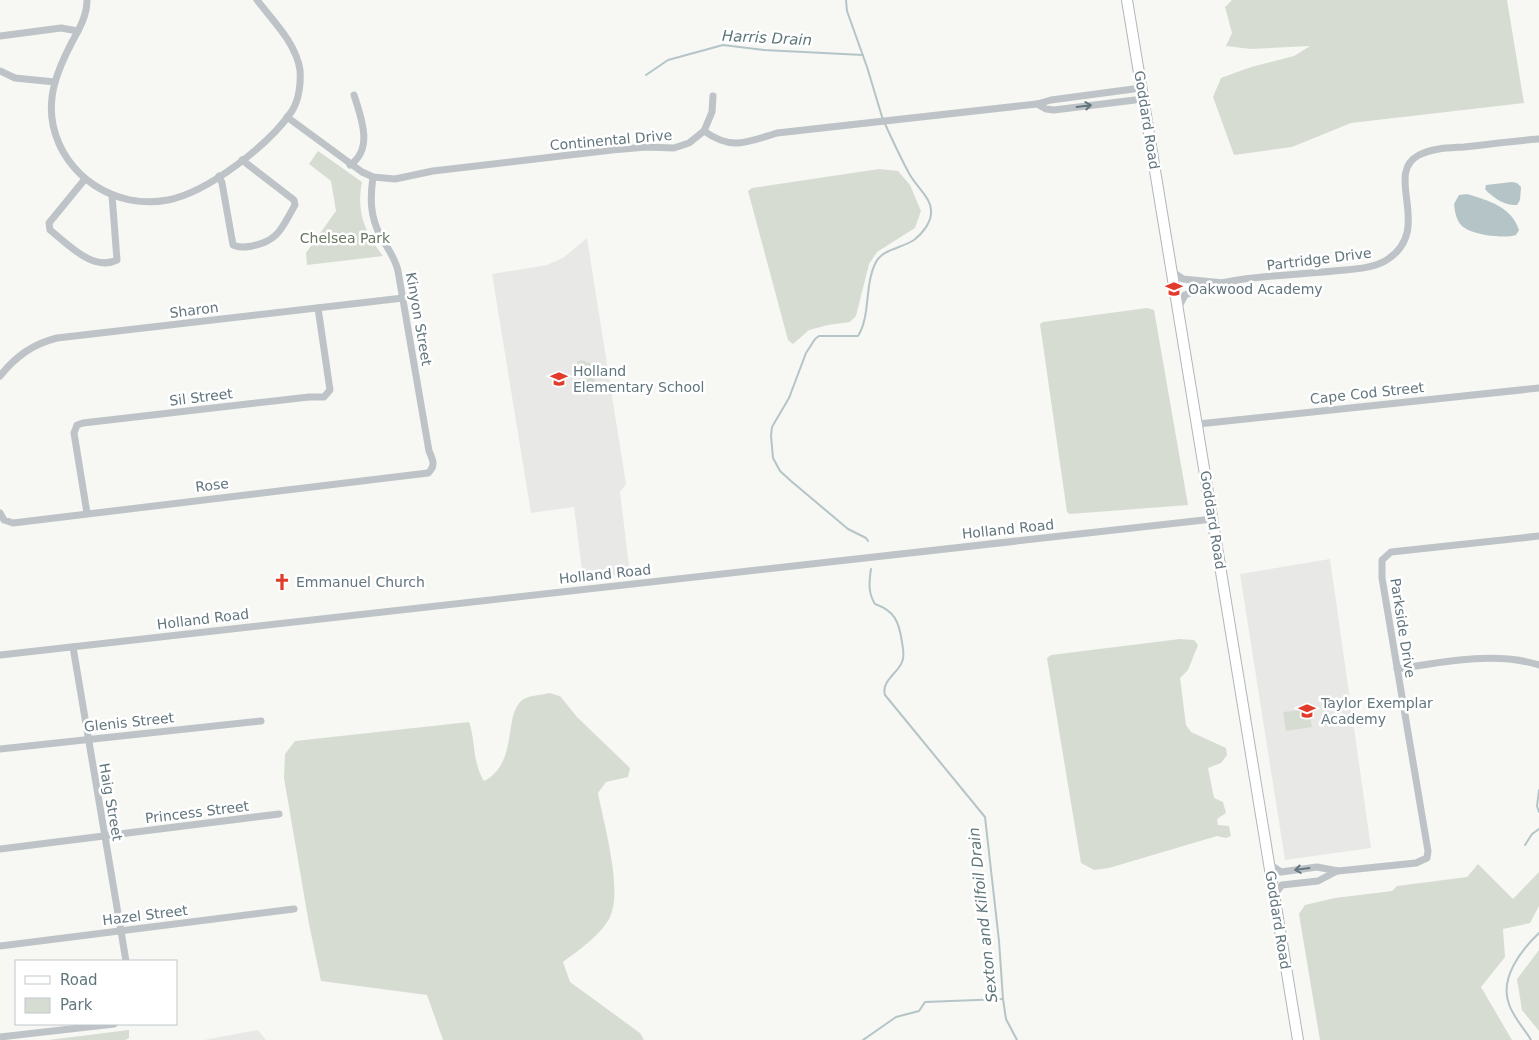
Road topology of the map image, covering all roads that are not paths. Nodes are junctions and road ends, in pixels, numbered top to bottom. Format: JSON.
{"nodes":[{"id":1,"x":87,"y":0,"type":"edge"},
{"id":2,"x":257,"y":0,"type":"edge"},
{"id":3,"x":1127,"y":0,"type":"edge"},
{"id":4,"x":78,"y":32,"type":"junction"},
{"id":5,"x":0,"y":36,"type":"edge"},
{"id":6,"x":0,"y":72,"type":"edge"},
{"id":7,"x":54,"y":82,"type":"junction"},
{"id":8,"x":1141,"y":88,"type":"junction"},
{"id":9,"x":354,"y":94,"type":"dead end"},
{"id":10,"x":713,"y":96,"type":"dead end"},
{"id":11,"x":1143,"y":99,"type":"junction"},
{"id":12,"x":1037,"y":104,"type":"junction"},
{"id":13,"x":287,"y":117,"type":"junction"},
{"id":14,"x":704,"y":131,"type":"junction"},
{"id":15,"x":1539,"y":139,"type":"edge"},
{"id":16,"x":242,"y":160,"type":"junction"},
{"id":17,"x":350,"y":165,"type":"junction"},
{"id":18,"x":219,"y":176,"type":"junction"},
{"id":19,"x":373,"y":176,"type":"junction"},
{"id":20,"x":85,"y":179,"type":"junction"},
{"id":21,"x":112,"y":195,"type":"junction"},
{"id":22,"x":1171,"y":270,"type":"junction"},
{"id":23,"x":1223,"y":283,"type":"junction"},
{"id":24,"x":403,"y":298,"type":"junction"},
{"id":25,"x":318,"y":308,"type":"junction"},
{"id":26,"x":1178,"y":308,"type":"junction"},
{"id":27,"x":0,"y":376,"type":"edge"},
{"id":28,"x":1539,"y":388,"type":"edge"},
{"id":29,"x":1198,"y":424,"type":"junction"},
{"id":30,"x":431,"y":471,"type":"joint"},
{"id":31,"x":0,"y":513,"type":"edge"},
{"id":32,"x":87,"y":513,"type":"junction"},
{"id":33,"x":1213,"y":519,"type":"junction"},
{"id":34,"x":1539,"y":536,"type":"edge"},
{"id":35,"x":73,"y":647,"type":"junction"},
{"id":36,"x":0,"y":655,"type":"edge"},
{"id":37,"x":1539,"y":666,"type":"edge"},
{"id":38,"x":1397,"y":669,"type":"junction"},
{"id":39,"x":261,"y":721,"type":"dead end"},
{"id":40,"x":88,"y":738,"type":"junction"},
{"id":41,"x":0,"y":749,"type":"edge"},
{"id":42,"x":279,"y":814,"type":"dead end"},
{"id":43,"x":104,"y":836,"type":"junction"},
{"id":44,"x":0,"y":849,"type":"edge"},
{"id":45,"x":1269,"y":864,"type":"junction"},
{"id":46,"x":1338,"y":871,"type":"junction"},
{"id":47,"x":1274,"y":895,"type":"junction"},
{"id":48,"x":294,"y":909,"type":"dead end"},
{"id":49,"x":121,"y":931,"type":"junction"},
{"id":50,"x":0,"y":946,"type":"edge"},
{"id":51,"x":126,"y":960,"type":"edge"},
{"id":52,"x":105,"y":1025,"type":"edge"},
{"id":53,"x":0,"y":1037,"type":"edge"},
{"id":54,"x":1298,"y":1040,"type":"edge"}],
"edges":[{"from":1,"to":4,"type":"street"},
{"from":2,"to":13,"type":"street"},
{"from":3,"to":8,"type":"main road","name":"Goddard Road"},
{"from":4,"to":5,"type":"street"},
{"from":4,"to":7,"type":"street"},
{"from":6,"to":7,"type":"street"},
{"from":7,"to":20,"type":"street"},
{"from":8,"to":11,"type":"main road","name":"Goddard Road"},
{"from":8,"to":12,"type":"street"},
{"from":9,"to":17,"type":"street"},
{"from":10,"to":14,"type":"street"},
{"from":12,"to":11,"type":"street","one_way":true},
{"from":11,"to":22,"type":"main road","name":"Goddard Road"},
{"from":12,"to":14,"type":"street"},
{"from":13,"to":16,"type":"street"},
{"from":13,"to":17,"type":"street","name":"Continental Drive"},
{"from":14,"to":19,"type":"street","name":"Continental Drive"},
{"from":15,"to":23,"type":"street","name":"Partridge Drive"},
{"from":16,"to":18,"type":"street"},
{"from":16,"to":18,"type":"street"},
{"from":17,"to":19,"type":"street","name":"Continental Drive"},
{"from":18,"to":21,"type":"street"},
{"from":19,"to":24,"type":"street","name":"Kinyon Street"},
{"from":20,"to":21,"type":"street"},
{"from":20,"to":21,"type":"street"},
{"from":22,"to":23,"type":"street"},
{"from":22,"to":26,"type":"main road","name":"Goddard Road"},
{"from":23,"to":26,"type":"street"},
{"from":24,"to":25,"type":"street","name":"Sharon"},
{"from":24,"to":30,"type":"street","name":"Kinyon Street"},
{"from":25,"to":27,"type":"street","name":"Sharon"},
{"from":25,"to":32,"type":"street","name":"Sil Street"},
{"from":26,"to":29,"type":"main road","name":"Goddard Road"},
{"from":28,"to":29,"type":"street","name":"Cape Cod Street"},
{"from":29,"to":33,"type":"main road","name":"Goddard Road"},
{"from":30,"to":32,"type":"street","name":"Rose"},
{"from":31,"to":32,"type":"street","name":"Rose"},
{"from":33,"to":35,"type":"street","name":"Holland Road"},
{"from":33,"to":45,"type":"main road","name":"Goddard Road"},
{"from":34,"to":38,"type":"street","name":"Parkside Drive"},
{"from":35,"to":36,"type":"street","name":"Holland Road"},
{"from":35,"to":40,"type":"street","name":"Haig Street"},
{"from":37,"to":38,"type":"street"},
{"from":38,"to":46,"type":"street","name":"Parkside Drive"},
{"from":39,"to":40,"type":"street","name":"Glenis Street"},
{"from":40,"to":41,"type":"street","name":"Glenis Street"},
{"from":40,"to":43,"type":"street","name":"Haig Street"},
{"from":42,"to":43,"type":"street","name":"Princess Street"},
{"from":43,"to":44,"type":"street","name":"Princess Street"},
{"from":43,"to":49,"type":"street","name":"Haig Street"},
{"from":46,"to":45,"type":"street","one_way":true},
{"from":45,"to":47,"type":"main road","name":"Goddard Road"},
{"from":46,"to":47,"type":"street"},
{"from":47,"to":54,"type":"main road","name":"Goddard Road"},
{"from":48,"to":49,"type":"street","name":"Hazel Street"},
{"from":49,"to":50,"type":"street","name":"Hazel Street"},
{"from":49,"to":51,"type":"street","name":"Haig Street"},
{"from":52,"to":53,"type":"street"}]}
